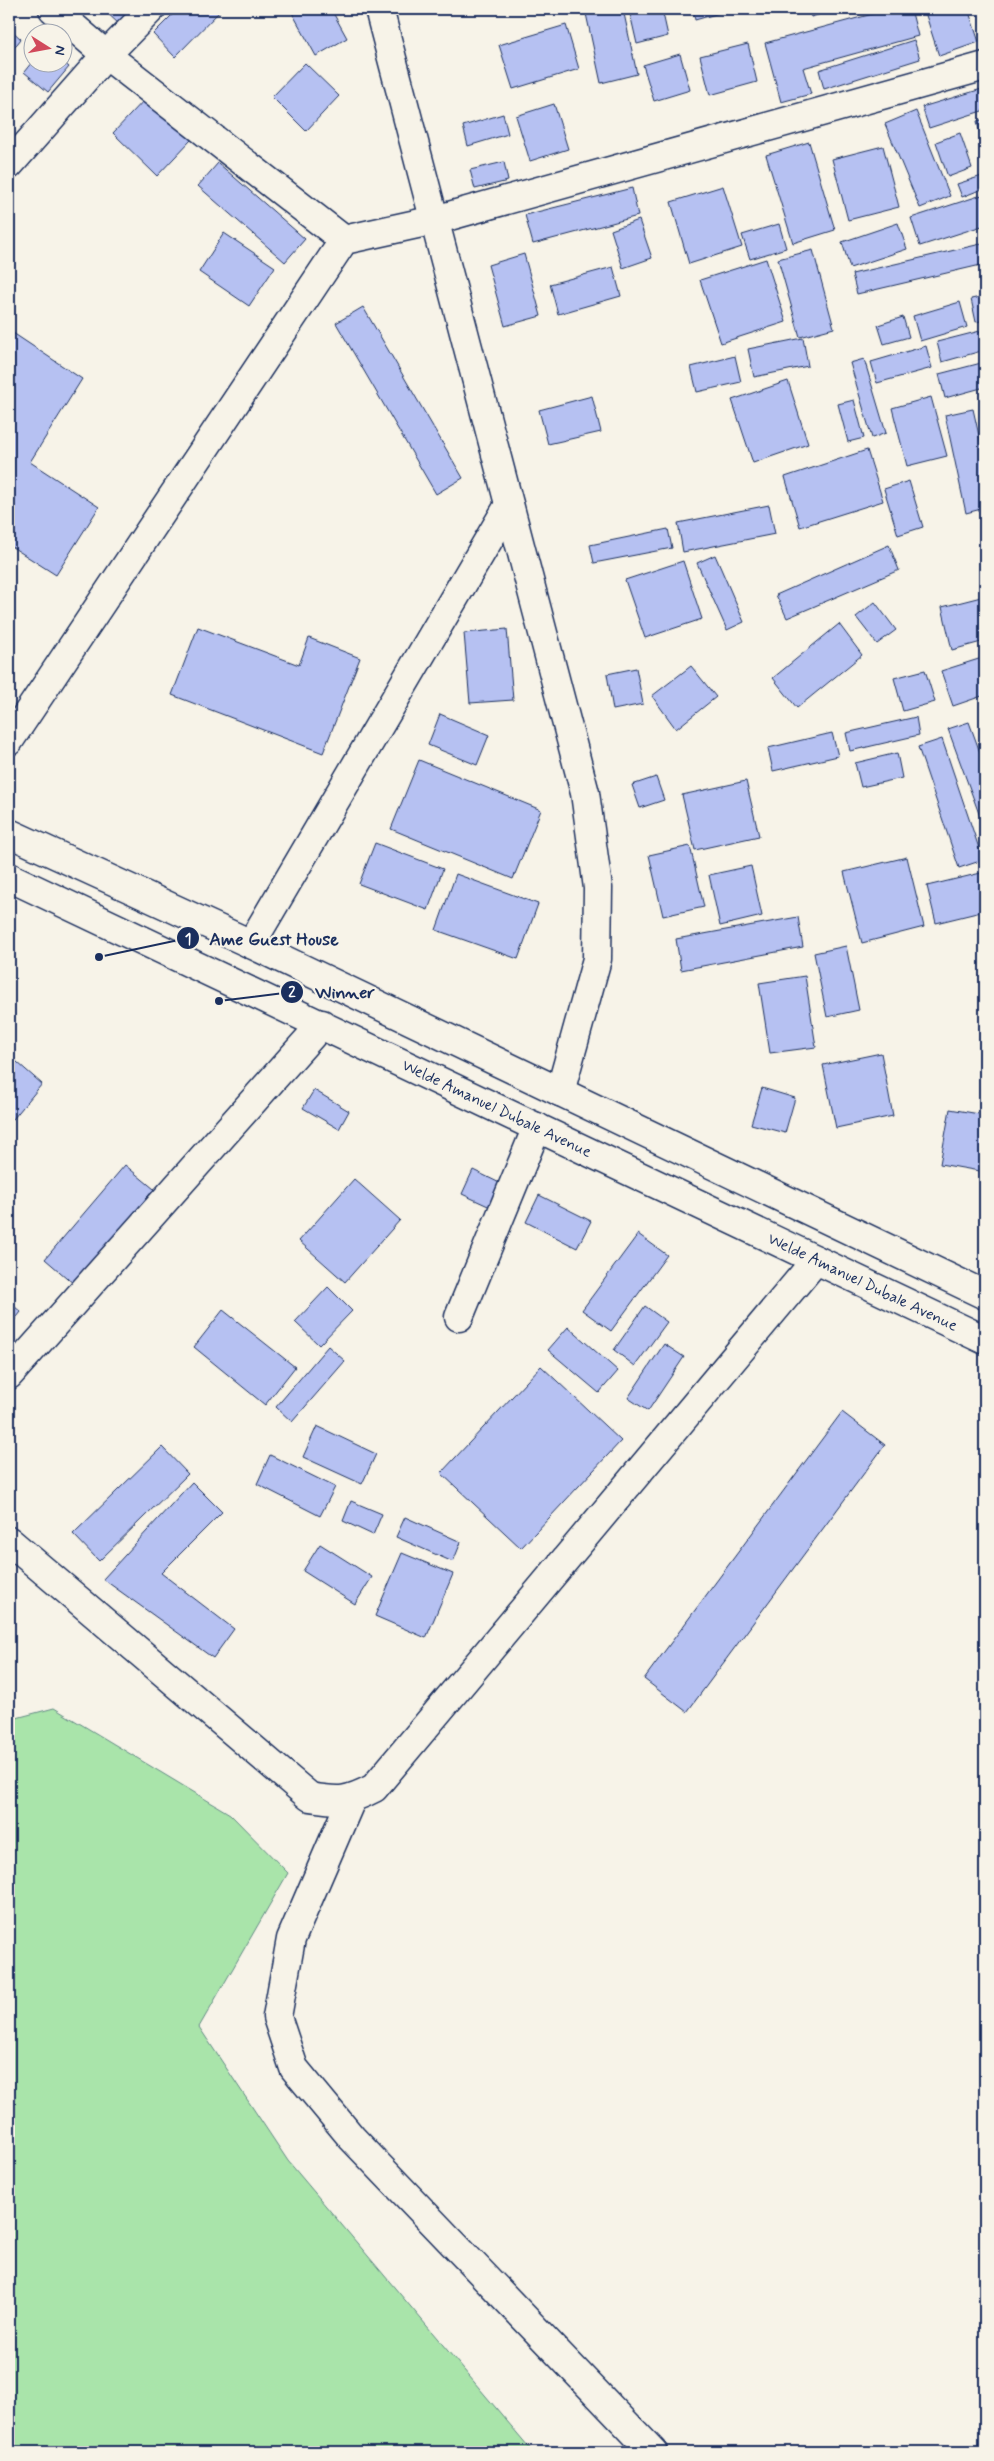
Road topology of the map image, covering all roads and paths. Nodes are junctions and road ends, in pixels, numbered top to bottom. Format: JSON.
{"nodes":[{"id":1,"x":53,"y":9,"type":"edge"},
{"id":2,"x":151,"y":9,"type":"edge"},
{"id":3,"x":380,"y":9,"type":"edge"},
{"id":4,"x":106,"y":55,"type":"junction"},
{"id":5,"x":985,"y":66,"type":"edge"},
{"id":6,"x":9,"y":165,"type":"edge"},
{"id":7,"x":435,"y":220,"type":"junction"},
{"id":8,"x":344,"y":240,"type":"junction"},
{"id":9,"x":509,"y":505,"type":"junction"},
{"id":10,"x":9,"y":741,"type":"edge"},
{"id":11,"x":9,"y":833,"type":"edge"},
{"id":12,"x":9,"y":877,"type":"edge"},
{"id":13,"x":251,"y":944,"type":"junction"},
{"id":14,"x":322,"y":1024,"type":"junction"},
{"id":15,"x":560,"y":1092,"type":"junction"},
{"id":16,"x":537,"y":1127,"type":"junction"},
{"id":17,"x":816,"y":1260,"type":"junction"},
{"id":18,"x":985,"y":1295,"type":"edge"},
{"id":19,"x":458,"y":1317,"type":"dead end"},
{"id":20,"x":985,"y":1340,"type":"edge"},
{"id":21,"x":9,"y":1375,"type":"edge"},
{"id":22,"x":9,"y":1540,"type":"edge"},
{"id":23,"x":351,"y":1800,"type":"junction"},
{"id":24,"x":653,"y":2452,"type":"edge"}],
"edges":[{"from":1,"to":4,"type":"street"},
{"from":2,"to":4,"type":"street"},
{"from":3,"to":7,"type":"street"},
{"from":4,"to":6,"type":"street"},
{"from":4,"to":8,"type":"street"},
{"from":5,"to":7,"type":"street"},
{"from":7,"to":8,"type":"street"},
{"from":7,"to":9,"type":"street"},
{"from":8,"to":10,"type":"street"},
{"from":9,"to":13,"type":"street"},
{"from":9,"to":15,"type":"street"},
{"from":11,"to":13,"type":"street"},
{"from":12,"to":14,"type":"street","name":"Welde Amanuel Dubale Avenue"},
{"from":13,"to":15,"type":"street"},
{"from":14,"to":16,"type":"street","name":"Welde Amanuel Dubale Avenue"},
{"from":14,"to":21,"type":"street"},
{"from":15,"to":18,"type":"street"},
{"from":16,"to":17,"type":"street","name":"Welde Amanuel Dubale Avenue"},
{"from":16,"to":19,"type":"street"},
{"from":17,"to":20,"type":"street","name":"Welde Amanuel Dubale Avenue"},
{"from":17,"to":23,"type":"street"},
{"from":22,"to":23,"type":"street"},
{"from":23,"to":24,"type":"street"}]}
